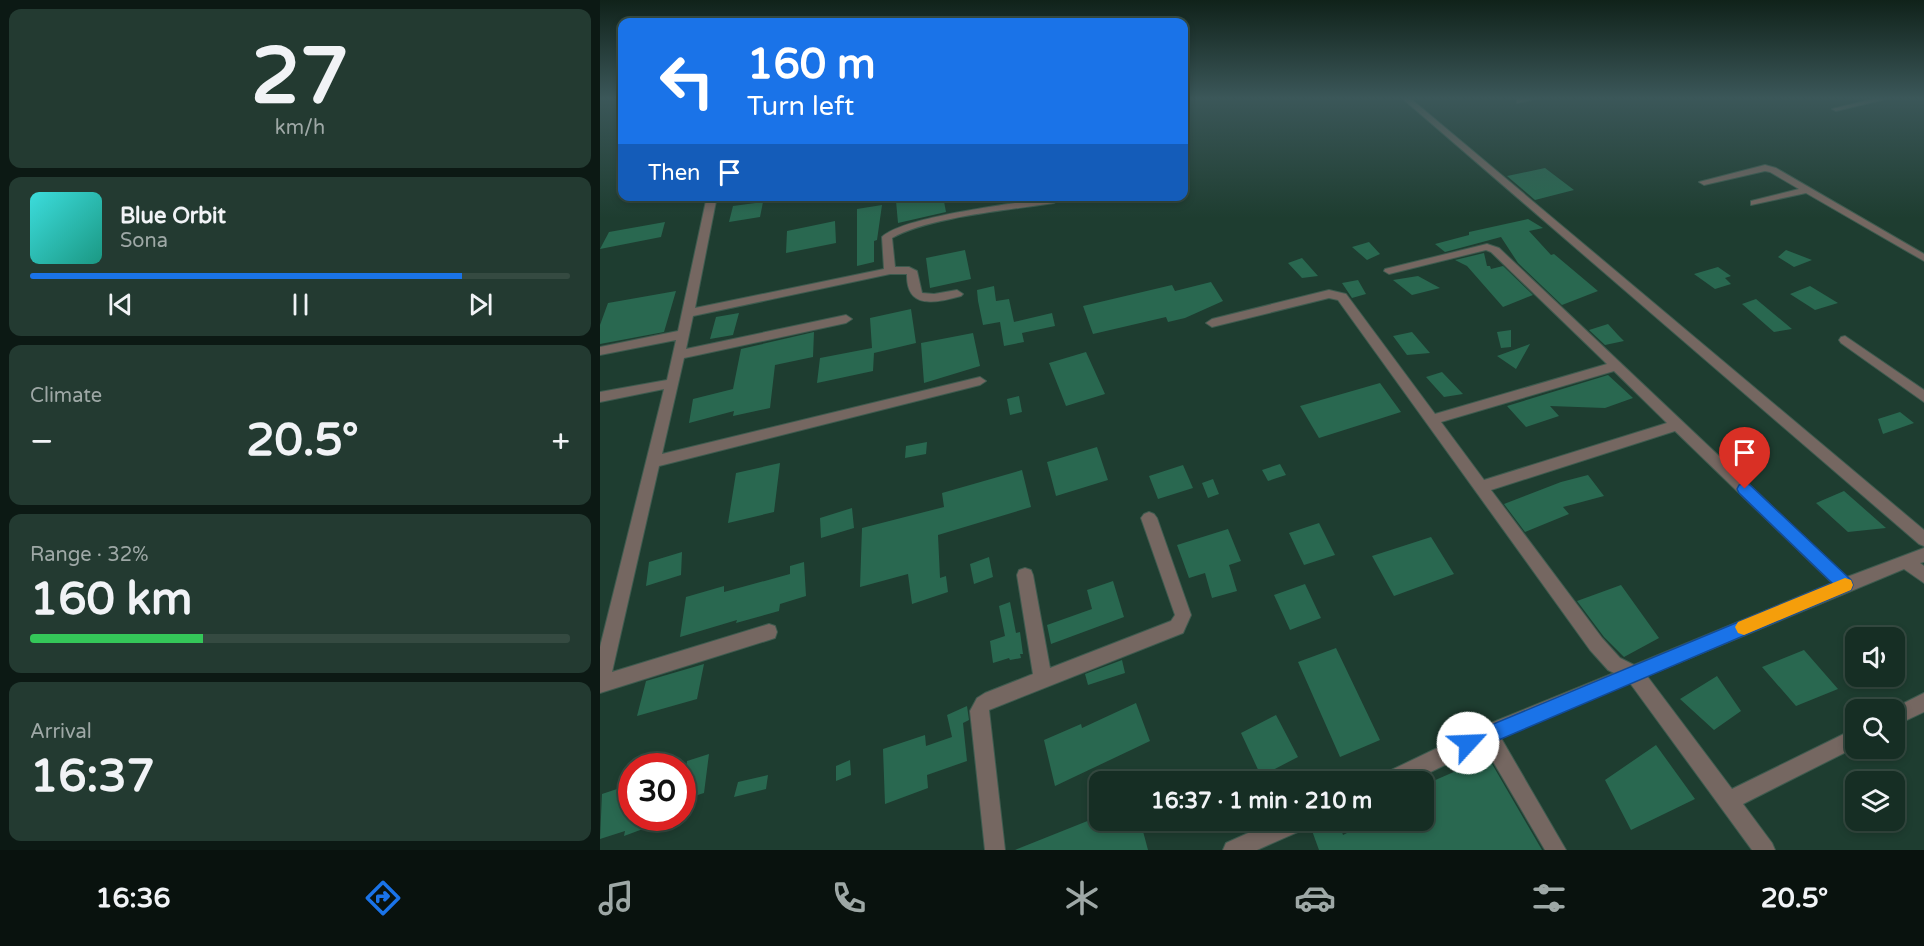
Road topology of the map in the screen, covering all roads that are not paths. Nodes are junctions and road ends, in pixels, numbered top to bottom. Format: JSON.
{"nodes":[{"id":1,"x":1454,"y":139,"type":"edge"},
{"id":2,"x":1704,"y":182,"type":"dead end"},
{"id":3,"x":1807,"y":190,"type":"junction"},
{"id":4,"x":711,"y":201,"type":"edge"},
{"id":5,"x":1048,"y":201,"type":"edge"},
{"id":6,"x":1754,"y":203,"type":"dead end"},
{"id":7,"x":1924,"y":258,"type":"edge"},
{"id":8,"x":890,"y":271,"type":"junction"},
{"id":9,"x":1389,"y":271,"type":"dead end"},
{"id":10,"x":957,"y":294,"type":"dead end"},
{"id":11,"x":689,"y":313,"type":"junction"},
{"id":12,"x":846,"y":319,"type":"dead end"},
{"id":13,"x":1212,"y":323,"type":"dead end"},
{"id":14,"x":684,"y":334,"type":"junction"},
{"id":15,"x":1845,"y":340,"type":"dead end"},
{"id":16,"x":600,"y":351,"type":"edge"},
{"id":17,"x":679,"y":355,"type":"junction"},
{"id":18,"x":1616,"y":366,"type":"junction"},
{"id":19,"x":980,"y":381,"type":"dead end"},
{"id":20,"x":672,"y":383,"type":"junction"},
{"id":21,"x":600,"y":397,"type":"edge"},
{"id":22,"x":1924,"y":398,"type":"edge"},
{"id":23,"x":1432,"y":420,"type":"junction"},
{"id":24,"x":1678,"y":425,"type":"junction"},
{"id":25,"x":653,"y":462,"type":"junction"},
{"id":26,"x":1481,"y":487,"type":"junction"},
{"id":27,"x":1149,"y":518,"type":"dead end"},
{"id":28,"x":1924,"y":539,"type":"edge"},
{"id":29,"x":1924,"y":555,"type":"edge"},
{"id":30,"x":1907,"y":562,"type":"junction"},
{"id":31,"x":1025,"y":575,"type":"dead end"},
{"id":32,"x":1924,"y":576,"type":"edge"},
{"id":33,"x":1845,"y":585,"type":"junction"},
{"id":34,"x":769,"y":632,"type":"dead end"},
{"id":35,"x":604,"y":649,"type":"edge"},
{"id":36,"x":1634,"y":674,"type":"junction"},
{"id":37,"x":1043,"y":680,"type":"junction"},
{"id":38,"x":600,"y":683,"type":"edge"},
{"id":39,"x":1924,"y":702,"type":"edge"},
{"id":40,"x":1905,"y":712,"type":"edge"},
{"id":41,"x":1488,"y":734,"type":"junction"},
{"id":42,"x":1845,"y":743,"type":"edge"},
{"id":43,"x":1411,"y":771,"type":"edge"},
{"id":44,"x":1729,"y":801,"type":"junction"},
{"id":45,"x":1277,"y":831,"type":"edge"},
{"id":46,"x":995,"y":850,"type":"edge"},
{"id":47,"x":1233,"y":850,"type":"edge"},
{"id":48,"x":1556,"y":850,"type":"edge"},
{"id":49,"x":1765,"y":850,"type":"edge"}],
"edges":[{"from":1,"to":28,"type":"street"},
{"from":2,"to":3,"type":"street"},
{"from":3,"to":6,"type":"street"},
{"from":3,"to":7,"type":"street"},
{"from":4,"to":11,"type":"street"},
{"from":5,"to":8,"type":"street"},
{"from":8,"to":10,"type":"street"},
{"from":8,"to":11,"type":"street"},
{"from":9,"to":18,"type":"street"},
{"from":11,"to":14,"type":"street"},
{"from":12,"to":17,"type":"street"},
{"from":13,"to":23,"type":"street"},
{"from":14,"to":16,"type":"street"},
{"from":14,"to":17,"type":"street"},
{"from":15,"to":22,"type":"street"},
{"from":17,"to":20,"type":"street"},
{"from":18,"to":23,"type":"street"},
{"from":18,"to":24,"type":"street"},
{"from":19,"to":25,"type":"street"},
{"from":20,"to":21,"type":"street"},
{"from":20,"to":25,"type":"street"},
{"from":23,"to":26,"type":"street"},
{"from":24,"to":26,"type":"street"},
{"from":24,"to":33,"type":"street"},
{"from":25,"to":35,"type":"street"},
{"from":26,"to":36,"type":"street"},
{"from":27,"to":37,"type":"street"},
{"from":29,"to":30,"type":"street"},
{"from":30,"to":32,"type":"street"},
{"from":30,"to":33,"type":"street"},
{"from":31,"to":37,"type":"street"},
{"from":33,"to":36,"type":"street"},
{"from":34,"to":38,"type":"street"},
{"from":35,"to":38,"type":"street"},
{"from":36,"to":41,"type":"street"},
{"from":36,"to":44,"type":"street"},
{"from":37,"to":46,"type":"street"},
{"from":39,"to":40,"type":"street"},
{"from":41,"to":43,"type":"street"},
{"from":41,"to":48,"type":"street"},
{"from":42,"to":44,"type":"street"},
{"from":44,"to":49,"type":"street"},
{"from":45,"to":47,"type":"street"}]}
